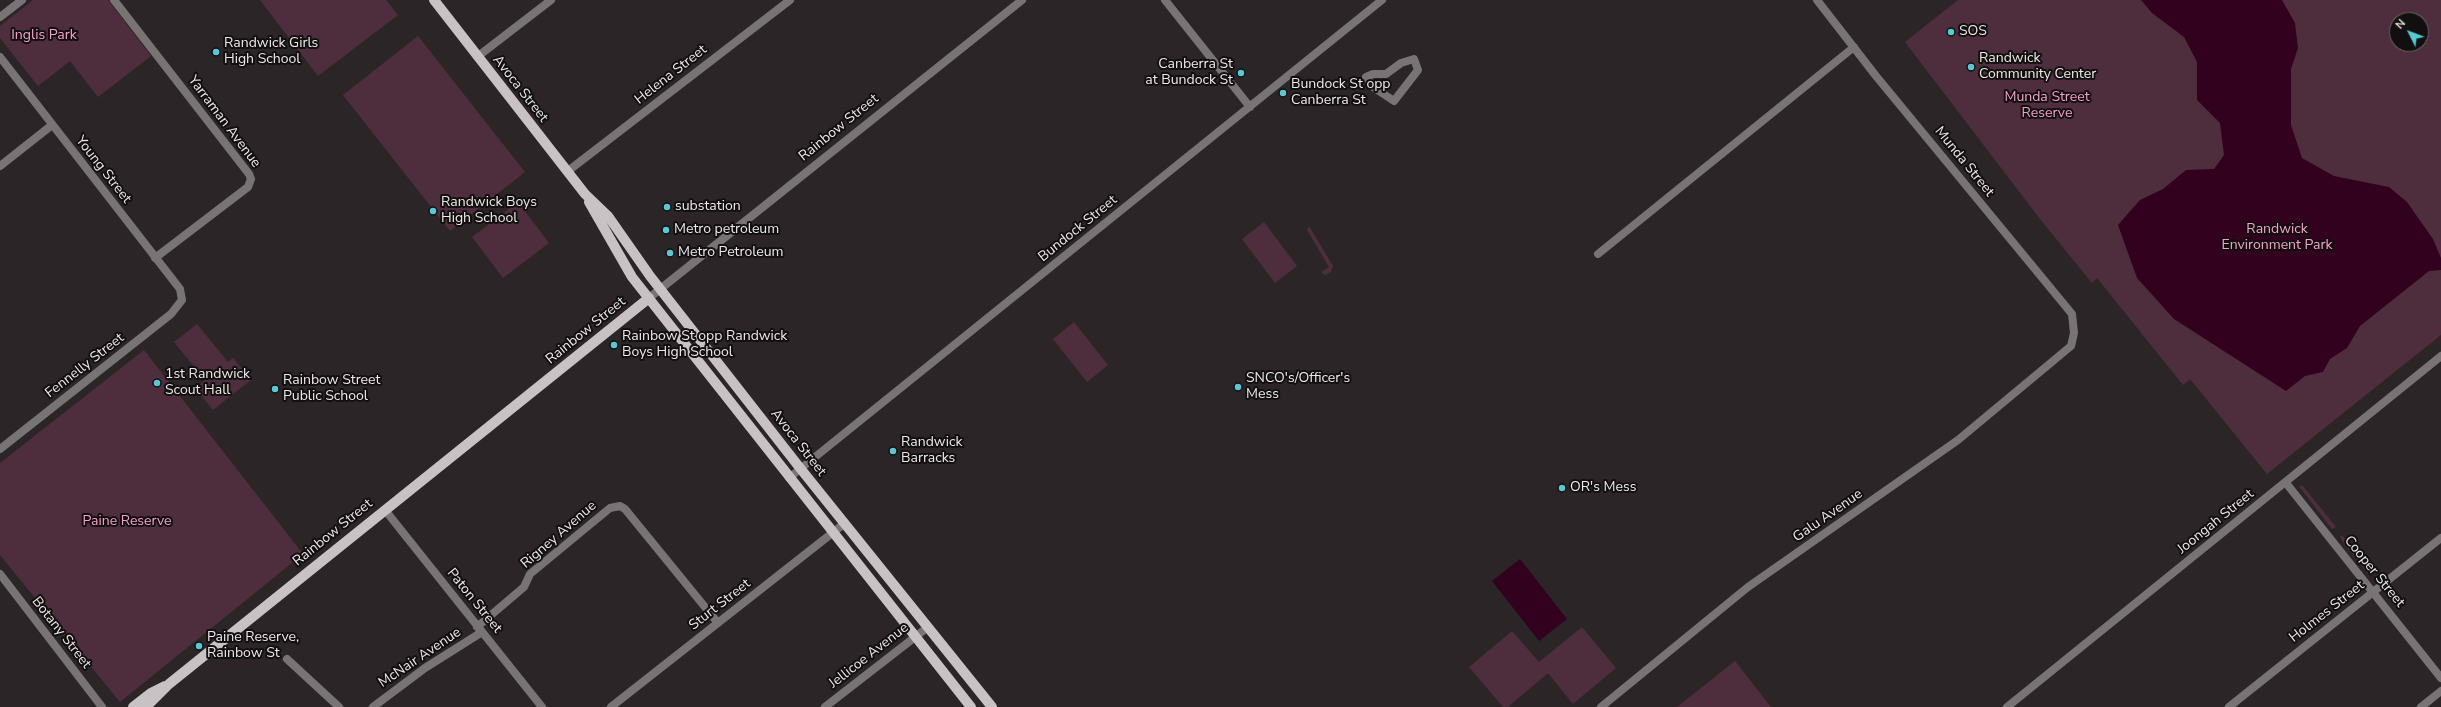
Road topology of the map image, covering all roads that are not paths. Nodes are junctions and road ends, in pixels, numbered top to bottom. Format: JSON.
{"nodes":[{"id":1,"x":22,"y":0,"type":"edge"},
{"id":2,"x":114,"y":0,"type":"edge"},
{"id":3,"x":434,"y":0,"type":"edge"},
{"id":4,"x":551,"y":0,"type":"edge"},
{"id":5,"x":790,"y":0,"type":"edge"},
{"id":6,"x":1022,"y":0,"type":"edge"},
{"id":7,"x":1165,"y":0,"type":"edge"},
{"id":8,"x":1382,"y":0,"type":"edge"},
{"id":9,"x":1817,"y":0,"type":"edge"},
{"id":10,"x":0,"y":17,"type":"edge"},
{"id":11,"x":1854,"y":47,"type":"junction"},
{"id":12,"x":0,"y":56,"type":"edge"},
{"id":13,"x":478,"y":57,"type":"junction"},
{"id":14,"x":1366,"y":77,"type":"joint"},
{"id":15,"x":1250,"y":107,"type":"junction"},
{"id":16,"x":52,"y":125,"type":"junction"},
{"id":17,"x":0,"y":166,"type":"edge"},
{"id":18,"x":568,"y":171,"type":"junction"},
{"id":19,"x":585,"y":194,"type":"junction"},
{"id":20,"x":1598,"y":254,"type":"dead end"},
{"id":21,"x":155,"y":258,"type":"junction"},
{"id":22,"x":661,"y":289,"type":"junction"},
{"id":23,"x":649,"y":298,"type":"junction"},
{"id":24,"x":182,"y":300,"type":"joint"},
{"id":25,"x":2071,"y":346,"type":"joint"},
{"id":26,"x":2441,"y":356,"type":"edge"},
{"id":27,"x":0,"y":449,"type":"edge"},
{"id":28,"x":800,"y":468,"type":"junction"},
{"id":29,"x":789,"y":478,"type":"junction"},
{"id":30,"x":2286,"y":483,"type":"junction"},
{"id":31,"x":385,"y":510,"type":"junction"},
{"id":32,"x":845,"y":523,"type":"junction"},
{"id":33,"x":832,"y":533,"type":"junction"},
{"id":34,"x":2441,"y":538,"type":"edge"},
{"id":35,"x":0,"y":574,"type":"edge"},
{"id":36,"x":2373,"y":592,"type":"junction"},
{"id":37,"x":718,"y":623,"type":"junction"},
{"id":38,"x":928,"y":626,"type":"junction"},
{"id":39,"x":480,"y":629,"type":"junction"},
{"id":40,"x":915,"y":637,"type":"junction"},
{"id":41,"x":287,"y":660,"type":"dead end"},
{"id":42,"x":2441,"y":678,"type":"edge"},
{"id":43,"x":169,"y":684,"type":"junction"},
{"id":44,"x":2441,"y":691,"type":"edge"},
{"id":45,"x":102,"y":707,"type":"edge"},
{"id":46,"x":133,"y":707,"type":"edge"},
{"id":47,"x":146,"y":707,"type":"edge"},
{"id":48,"x":339,"y":707,"type":"edge"},
{"id":49,"x":373,"y":707,"type":"edge"},
{"id":50,"x":542,"y":707,"type":"edge"},
{"id":51,"x":611,"y":707,"type":"edge"},
{"id":52,"x":825,"y":707,"type":"edge"},
{"id":53,"x":971,"y":707,"type":"edge"},
{"id":54,"x":992,"y":707,"type":"edge"},
{"id":55,"x":1601,"y":707,"type":"edge"},
{"id":56,"x":2006,"y":707,"type":"edge"},
{"id":57,"x":2229,"y":707,"type":"edge"},
{"id":58,"x":2421,"y":707,"type":"edge"}],
"edges":[{"from":1,"to":10,"type":"street"},
{"from":2,"to":21,"type":"street","name":"Yarraman Avenue"},
{"from":3,"to":13,"type":"main road","name":"Avoca Street"},
{"from":4,"to":13,"type":"street"},
{"from":5,"to":18,"type":"street","name":"Helena Street"},
{"from":6,"to":22,"type":"street","name":"Rainbow Street"},
{"from":7,"to":15,"type":"street"},
{"from":8,"to":15,"type":"street","name":"Bundock Street"},
{"from":9,"to":11,"type":"street","name":"Munda Street"},
{"from":11,"to":20,"type":"street"},
{"from":11,"to":25,"type":"street","name":"Munda Street"},
{"from":12,"to":16,"type":"street","name":"Young Street"},
{"from":13,"to":18,"type":"main road","name":"Avoca Street"},
{"from":14,"to":14,"type":"street"},
{"from":15,"to":28,"type":"street","name":"Bundock Street"},
{"from":16,"to":17,"type":"street"},
{"from":16,"to":21,"type":"street","name":"Young Street"},
{"from":18,"to":19,"type":"main road","name":"Avoca Street"},
{"from":19,"to":22,"type":"main road","name":"Avoca Street"},
{"from":19,"to":23,"type":"main road","name":"Avoca Street"},
{"from":21,"to":24,"type":"street","name":"Young Street"},
{"from":22,"to":23,"type":"street","name":"Rainbow Street"},
{"from":22,"to":28,"type":"main road","name":"Avoca Street"},
{"from":23,"to":29,"type":"main road","name":"Avoca Street"},
{"from":23,"to":31,"type":"main road","name":"Rainbow Street"},
{"from":24,"to":27,"type":"street","name":"Fennelly Street"},
{"from":25,"to":55,"type":"street","name":"Galu Avenue"},
{"from":26,"to":30,"type":"street","name":"Joongah Street"},
{"from":28,"to":29,"type":"street","name":"Bundock Street"},
{"from":28,"to":32,"type":"main road","name":"Avoca Street"},
{"from":29,"to":33,"type":"main road","name":"Avoca Street"},
{"from":30,"to":36,"type":"street","name":"Cooper Street"},
{"from":30,"to":56,"type":"street","name":"Joongah Street"},
{"from":31,"to":39,"type":"street","name":"Paton Street"},
{"from":31,"to":43,"type":"main road","name":"Rainbow Street"},
{"from":32,"to":33,"type":"street","name":"Sturt Street"},
{"from":32,"to":38,"type":"main road","name":"Avoca Street"},
{"from":33,"to":37,"type":"street","name":"Sturt Street"},
{"from":33,"to":40,"type":"main road","name":"Avoca Street"},
{"from":34,"to":36,"type":"street","name":"Holmes Street"},
{"from":35,"to":45,"type":"street","name":"Botany Street"},
{"from":36,"to":42,"type":"street","name":"Cooper Street"},
{"from":36,"to":57,"type":"street","name":"Holmes Street"},
{"from":37,"to":39,"type":"street","name":"Rigney Avenue"},
{"from":37,"to":51,"type":"street","name":"Sturt Street"},
{"from":38,"to":40,"type":"street","name":"Jellicoe Avenue"},
{"from":38,"to":54,"type":"main road","name":"Avoca Street"},
{"from":39,"to":49,"type":"street","name":"McNair Avenue"},
{"from":39,"to":50,"type":"street","name":"Paton Street"},
{"from":40,"to":52,"type":"street","name":"Jellicoe Avenue"},
{"from":40,"to":53,"type":"main road","name":"Avoca Street"},
{"from":41,"to":48,"type":"street"},
{"from":43,"to":46,"type":"main road","name":"Rainbow Street"},
{"from":43,"to":47,"type":"main road","name":"Rainbow Street"},
{"from":44,"to":58,"type":"street"}]}
